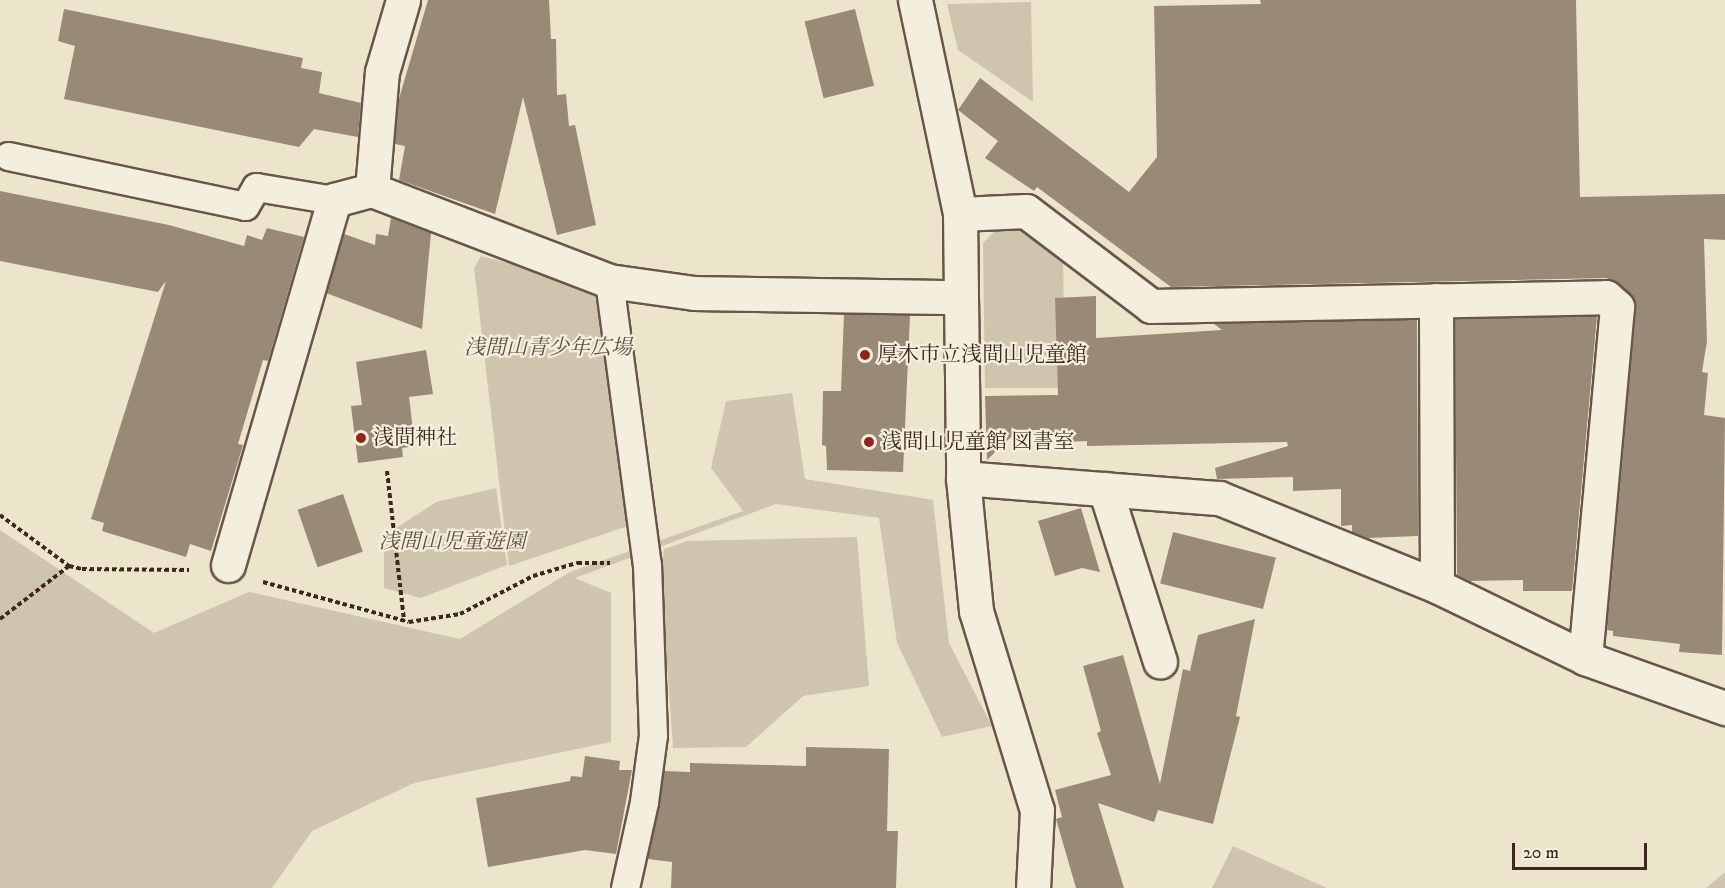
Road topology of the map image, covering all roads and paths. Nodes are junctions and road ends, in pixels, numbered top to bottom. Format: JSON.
{"nodes":[{"id":1,"x":403,"y":0,"type":"edge"},
{"id":2,"x":915,"y":0,"type":"edge"},
{"id":3,"x":8,"y":156,"type":"dead end"},
{"id":4,"x":372,"y":190,"type":"junction"},
{"id":5,"x":334,"y":200,"type":"junction"},
{"id":6,"x":960,"y":214,"type":"junction"},
{"id":7,"x":609,"y":281,"type":"junction"},
{"id":8,"x":959,"y":297,"type":"junction"},
{"id":9,"x":1436,"y":300,"type":"junction"},
{"id":10,"x":387,"y":471,"type":"dead end"},
{"id":11,"x":963,"y":478,"type":"junction"},
{"id":12,"x":1105,"y":489,"type":"junction"},
{"id":13,"x":0,"y":515,"type":"edge"},
{"id":14,"x":647,"y":564,"type":"junction"},
{"id":15,"x":228,"y":565,"type":"joint"},
{"id":16,"x":69,"y":566,"type":"junction"},
{"id":17,"x":1437,"y":586,"type":"junction"},
{"id":18,"x":278,"y":587,"type":"dead end"},
{"id":19,"x":0,"y":619,"type":"edge"},
{"id":20,"x":404,"y":621,"type":"junction"},
{"id":21,"x":1585,"y":658,"type":"junction"},
{"id":22,"x":1160,"y":661,"type":"dead end"},
{"id":23,"x":1725,"y":708,"type":"edge"},
{"id":24,"x":625,"y":888,"type":"edge"},
{"id":25,"x":1033,"y":888,"type":"edge"}],
"edges":[{"from":1,"to":4,"type":"street"},
{"from":2,"to":6,"type":"street"},
{"from":3,"to":5,"type":"lane"},
{"from":4,"to":5,"type":"street"},
{"from":4,"to":7,"type":"street"},
{"from":5,"to":15,"type":"street"},
{"from":6,"to":8,"type":"street"},
{"from":6,"to":9,"type":"street"},
{"from":7,"to":8,"type":"street"},
{"from":7,"to":14,"type":"lane"},
{"from":8,"to":11,"type":"street"},
{"from":9,"to":17,"type":"street"},
{"from":9,"to":21,"type":"street"},
{"from":10,"to":20,"type":"path"},
{"from":11,"to":12,"type":"street"},
{"from":11,"to":25,"type":"street"},
{"from":12,"to":17,"type":"street"},
{"from":12,"to":22,"type":"street"},
{"from":13,"to":16,"type":"path"},
{"from":14,"to":20,"type":"path"},
{"from":14,"to":24,"type":"lane"},
{"from":15,"to":16,"type":"path"},
{"from":16,"to":19,"type":"path"},
{"from":17,"to":21,"type":"street"},
{"from":18,"to":20,"type":"path"},
{"from":21,"to":23,"type":"street"}]}
